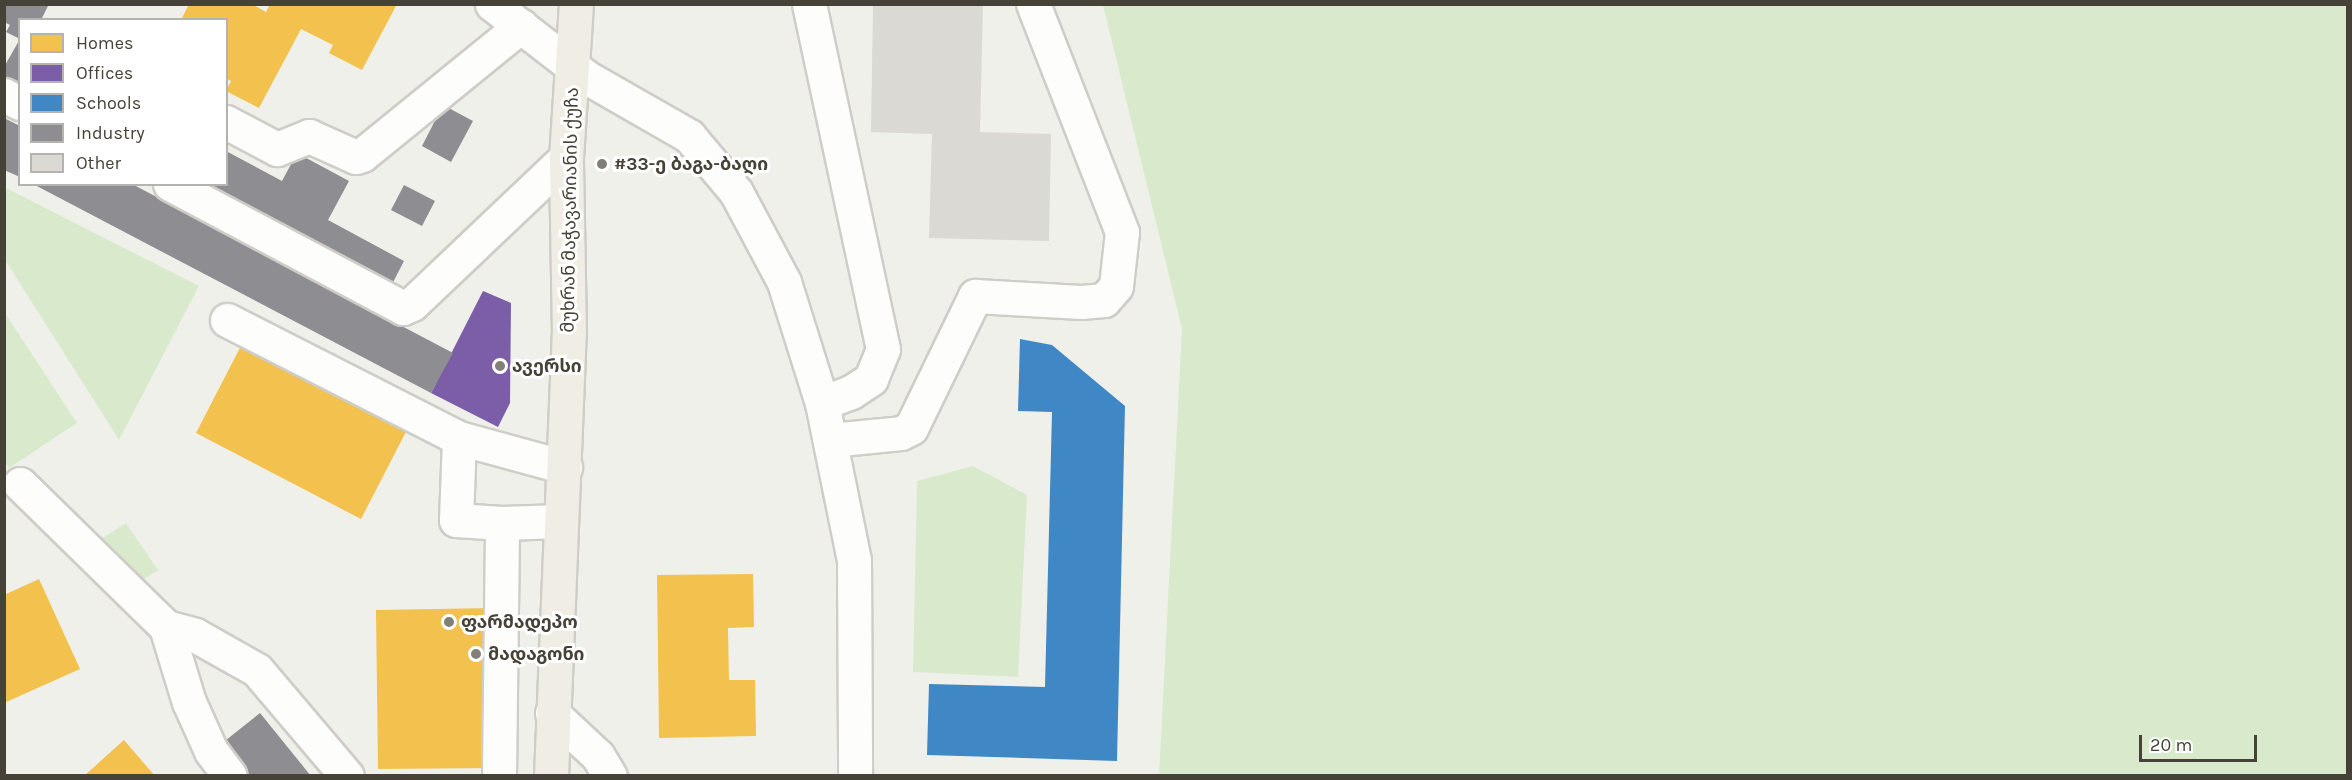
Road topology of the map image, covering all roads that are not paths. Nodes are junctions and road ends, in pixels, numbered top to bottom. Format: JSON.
{"nodes":[{"id":1,"x":492,"y":4,"type":"edge"},
{"id":2,"x":576,"y":4,"type":"edge"},
{"id":3,"x":809,"y":4,"type":"edge"},
{"id":4,"x":1034,"y":4,"type":"edge"},
{"id":5,"x":521,"y":27,"type":"junction"},
{"id":6,"x":572,"y":65,"type":"junction"},
{"id":7,"x":4,"y":95,"type":"edge"},
{"id":8,"x":18,"y":102,"type":"edge"},
{"id":9,"x":228,"y":123,"type":"edge"},
{"id":10,"x":566,"y":158,"type":"junction"},
{"id":11,"x":174,"y":186,"type":"edge"},
{"id":12,"x":226,"y":320,"type":"dead end"},
{"id":13,"x":822,"y":403,"type":"junction"},
{"id":14,"x":459,"y":438,"type":"junction"},
{"id":15,"x":831,"y":440,"type":"junction"},
{"id":16,"x":565,"y":467,"type":"junction"},
{"id":17,"x":20,"y":484,"type":"dead end"},
{"id":18,"x":561,"y":521,"type":"junction"},
{"id":19,"x":502,"y":524,"type":"junction"},
{"id":20,"x":166,"y":627,"type":"junction"},
{"id":21,"x":552,"y":713,"type":"junction"},
{"id":22,"x":230,"y":776,"type":"edge"},
{"id":23,"x":347,"y":776,"type":"edge"},
{"id":24,"x":499,"y":776,"type":"edge"},
{"id":25,"x":551,"y":776,"type":"edge"},
{"id":26,"x":610,"y":776,"type":"edge"},
{"id":27,"x":855,"y":776,"type":"edge"}],
"edges":[{"from":1,"to":5,"type":"street"},
{"from":2,"to":6,"type":"main road","name":"მუხრან მაჭავარიანის ქუჩა"},
{"from":3,"to":13,"type":"street"},
{"from":4,"to":15,"type":"street"},
{"from":5,"to":6,"type":"street"},
{"from":5,"to":9,"type":"street"},
{"from":6,"to":10,"type":"main road","name":"მუხრან მაჭავარიანის ქუჩა"},
{"from":6,"to":13,"type":"street"},
{"from":7,"to":8,"type":"street"},
{"from":10,"to":11,"type":"street"},
{"from":10,"to":16,"type":"main road","name":"მუხრან მაჭავარიანის ქუჩა"},
{"from":12,"to":14,"type":"street"},
{"from":13,"to":15,"type":"street"},
{"from":14,"to":16,"type":"street"},
{"from":14,"to":19,"type":"street"},
{"from":15,"to":27,"type":"street"},
{"from":16,"to":18,"type":"main road","name":"მუხრან მაჭავარიანის ქუჩა"},
{"from":17,"to":20,"type":"street"},
{"from":18,"to":19,"type":"street"},
{"from":18,"to":21,"type":"main road","name":"მუხრან მაჭავარიანის ქუჩა"},
{"from":19,"to":24,"type":"street"},
{"from":20,"to":22,"type":"street"},
{"from":20,"to":23,"type":"street"},
{"from":21,"to":25,"type":"main road","name":"მუხრან მაჭავარიანის ქუჩა"},
{"from":21,"to":26,"type":"street"}]}
